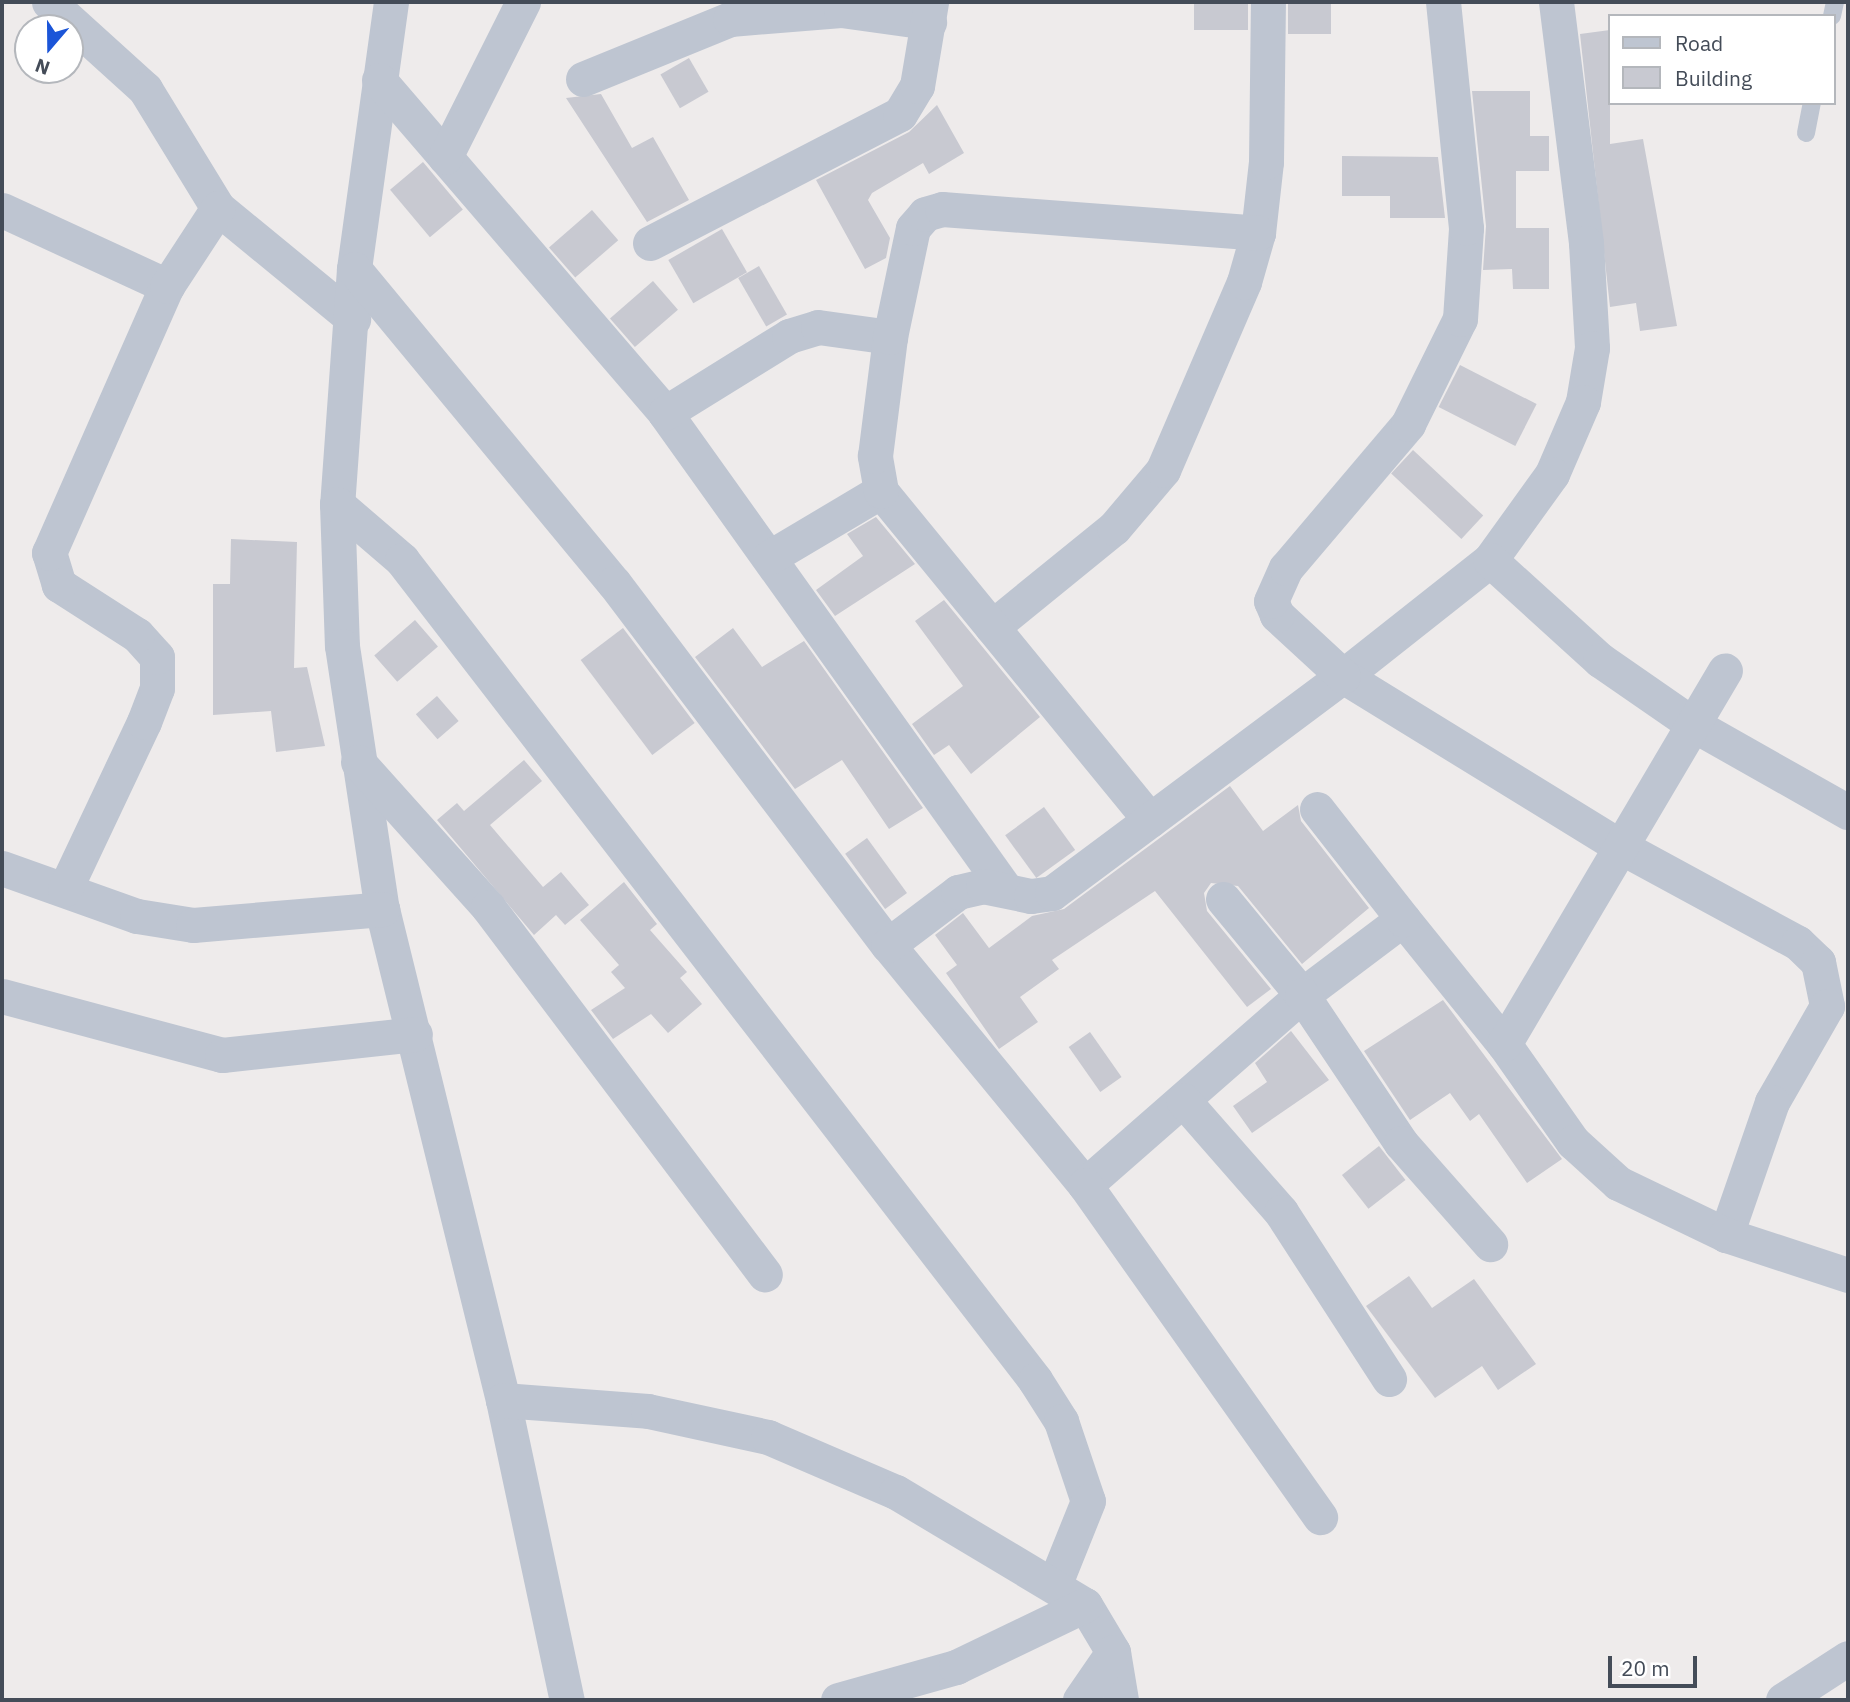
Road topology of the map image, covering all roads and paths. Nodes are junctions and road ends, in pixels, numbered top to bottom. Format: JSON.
{"nodes":[{"id":1,"x":49,"y":2,"type":"edge"},
{"id":2,"x":391,"y":2,"type":"edge"},
{"id":3,"x":523,"y":2,"type":"edge"},
{"id":4,"x":1268,"y":2,"type":"edge"},
{"id":5,"x":1443,"y":2,"type":"edge"},
{"id":6,"x":1556,"y":2,"type":"edge"},
{"id":7,"x":930,"y":12,"type":"edge"},
{"id":8,"x":583,"y":79,"type":"dead end"},
{"id":9,"x":379,"y":80,"type":"junction"},
{"id":10,"x":1812,"y":105,"type":"edge"},
{"id":11,"x":1806,"y":133,"type":"dead end"},
{"id":12,"x":445,"y":157,"type":"junction"},
{"id":13,"x":218,"y":208,"type":"junction"},
{"id":14,"x":2,"y":210,"type":"edge"},
{"id":15,"x":1258,"y":233,"type":"junction"},
{"id":16,"x":650,"y":243,"type":"dead end"},
{"id":17,"x":354,"y":269,"type":"junction"},
{"id":18,"x":167,"y":286,"type":"junction"},
{"id":19,"x":353,"y":319,"type":"junction"},
{"id":20,"x":890,"y":337,"type":"junction"},
{"id":21,"x":665,"y":413,"type":"junction"},
{"id":22,"x":881,"y":491,"type":"junction"},
{"id":23,"x":337,"y":504,"type":"junction"},
{"id":24,"x":770,"y":557,"type":"junction"},
{"id":25,"x":1490,"y":560,"type":"junction"},
{"id":26,"x":992,"y":627,"type":"junction"},
{"id":27,"x":1725,"y":670,"type":"dead end"},
{"id":28,"x":1343,"y":676,"type":"junction"},
{"id":29,"x":1694,"y":725,"type":"junction"},
{"id":30,"x":358,"y":762,"type":"junction"},
{"id":31,"x":1317,"y":809,"type":"dead end"},
{"id":32,"x":1848,"y":813,"type":"edge"},
{"id":33,"x":1150,"y":820,"type":"junction"},
{"id":34,"x":1623,"y":848,"type":"junction"},
{"id":35,"x":2,"y":868,"type":"edge"},
{"id":36,"x":65,"y":889,"type":"junction"},
{"id":37,"x":1006,"y":890,"type":"junction"},
{"id":38,"x":1223,"y":899,"type":"dead end"},
{"id":39,"x":382,"y":909,"type":"junction"},
{"id":40,"x":1403,"y":919,"type":"junction"},
{"id":41,"x":888,"y":945,"type":"junction"},
{"id":42,"x":1301,"y":995,"type":"junction"},
{"id":43,"x":2,"y":996,"type":"edge"},
{"id":44,"x":415,"y":1034,"type":"junction"},
{"id":45,"x":1504,"y":1044,"type":"junction"},
{"id":46,"x":1182,"y":1100,"type":"junction"},
{"id":47,"x":1085,"y":1185,"type":"junction"},
{"id":48,"x":1726,"y":1235,"type":"junction"},
{"id":49,"x":1490,"y":1244,"type":"dead end"},
{"id":50,"x":765,"y":1274,"type":"dead end"},
{"id":51,"x":1848,"y":1275,"type":"edge"},
{"id":52,"x":1389,"y":1379,"type":"dead end"},
{"id":53,"x":503,"y":1400,"type":"junction"},
{"id":54,"x":1320,"y":1517,"type":"dead end"},
{"id":55,"x":1055,"y":1583,"type":"junction"},
{"id":56,"x":1085,"y":1605,"type":"junction"},
{"id":57,"x":1113,"y":1652,"type":"junction"},
{"id":58,"x":1848,"y":1658,"type":"edge"},
{"id":59,"x":567,"y":1700,"type":"edge"},
{"id":60,"x":838,"y":1700,"type":"edge"},
{"id":61,"x":1080,"y":1700,"type":"edge"},
{"id":62,"x":1121,"y":1700,"type":"edge"},
{"id":63,"x":1783,"y":1700,"type":"edge"}],
"edges":[{"from":1,"to":13,"type":"street"},
{"from":2,"to":9,"type":"street"},
{"from":3,"to":12,"type":"street"},
{"from":4,"to":15,"type":"street"},
{"from":5,"to":28,"type":"street"},
{"from":6,"to":25,"type":"street"},
{"from":7,"to":8,"type":"street"},
{"from":7,"to":16,"type":"street"},
{"from":9,"to":12,"type":"street"},
{"from":9,"to":17,"type":"street"},
{"from":10,"to":11,"type":"lane"},
{"from":12,"to":21,"type":"street"},
{"from":13,"to":18,"type":"street"},
{"from":13,"to":19,"type":"street"},
{"from":14,"to":18,"type":"street"},
{"from":15,"to":20,"type":"street"},
{"from":15,"to":26,"type":"street"},
{"from":17,"to":19,"type":"street"},
{"from":17,"to":41,"type":"street"},
{"from":18,"to":36,"type":"street"},
{"from":19,"to":23,"type":"street"},
{"from":20,"to":21,"type":"street"},
{"from":20,"to":22,"type":"street"},
{"from":21,"to":24,"type":"street"},
{"from":22,"to":24,"type":"street"},
{"from":22,"to":26,"type":"street"},
{"from":23,"to":30,"type":"street"},
{"from":23,"to":55,"type":"street"},
{"from":24,"to":37,"type":"street"},
{"from":25,"to":28,"type":"street"},
{"from":25,"to":29,"type":"street"},
{"from":26,"to":33,"type":"street"},
{"from":27,"to":29,"type":"street"},
{"from":28,"to":33,"type":"street"},
{"from":28,"to":34,"type":"street"},
{"from":29,"to":32,"type":"street"},
{"from":29,"to":34,"type":"street"},
{"from":30,"to":39,"type":"street"},
{"from":30,"to":50,"type":"street"},
{"from":31,"to":40,"type":"street"},
{"from":33,"to":37,"type":"street"},
{"from":34,"to":45,"type":"street"},
{"from":34,"to":48,"type":"street"},
{"from":35,"to":36,"type":"street"},
{"from":36,"to":39,"type":"street"},
{"from":37,"to":41,"type":"street"},
{"from":38,"to":42,"type":"street"},
{"from":39,"to":44,"type":"street"},
{"from":40,"to":42,"type":"street"},
{"from":40,"to":45,"type":"street"},
{"from":41,"to":47,"type":"street"},
{"from":42,"to":46,"type":"street"},
{"from":42,"to":49,"type":"street"},
{"from":43,"to":44,"type":"street"},
{"from":44,"to":53,"type":"street"},
{"from":45,"to":48,"type":"street"},
{"from":46,"to":47,"type":"street"},
{"from":46,"to":52,"type":"street"},
{"from":47,"to":54,"type":"street"},
{"from":48,"to":51,"type":"street"},
{"from":53,"to":55,"type":"street"},
{"from":53,"to":59,"type":"street"},
{"from":55,"to":56,"type":"street"},
{"from":56,"to":57,"type":"street"},
{"from":56,"to":60,"type":"street"},
{"from":57,"to":61,"type":"street"},
{"from":57,"to":62,"type":"street"},
{"from":58,"to":63,"type":"street"}]}
